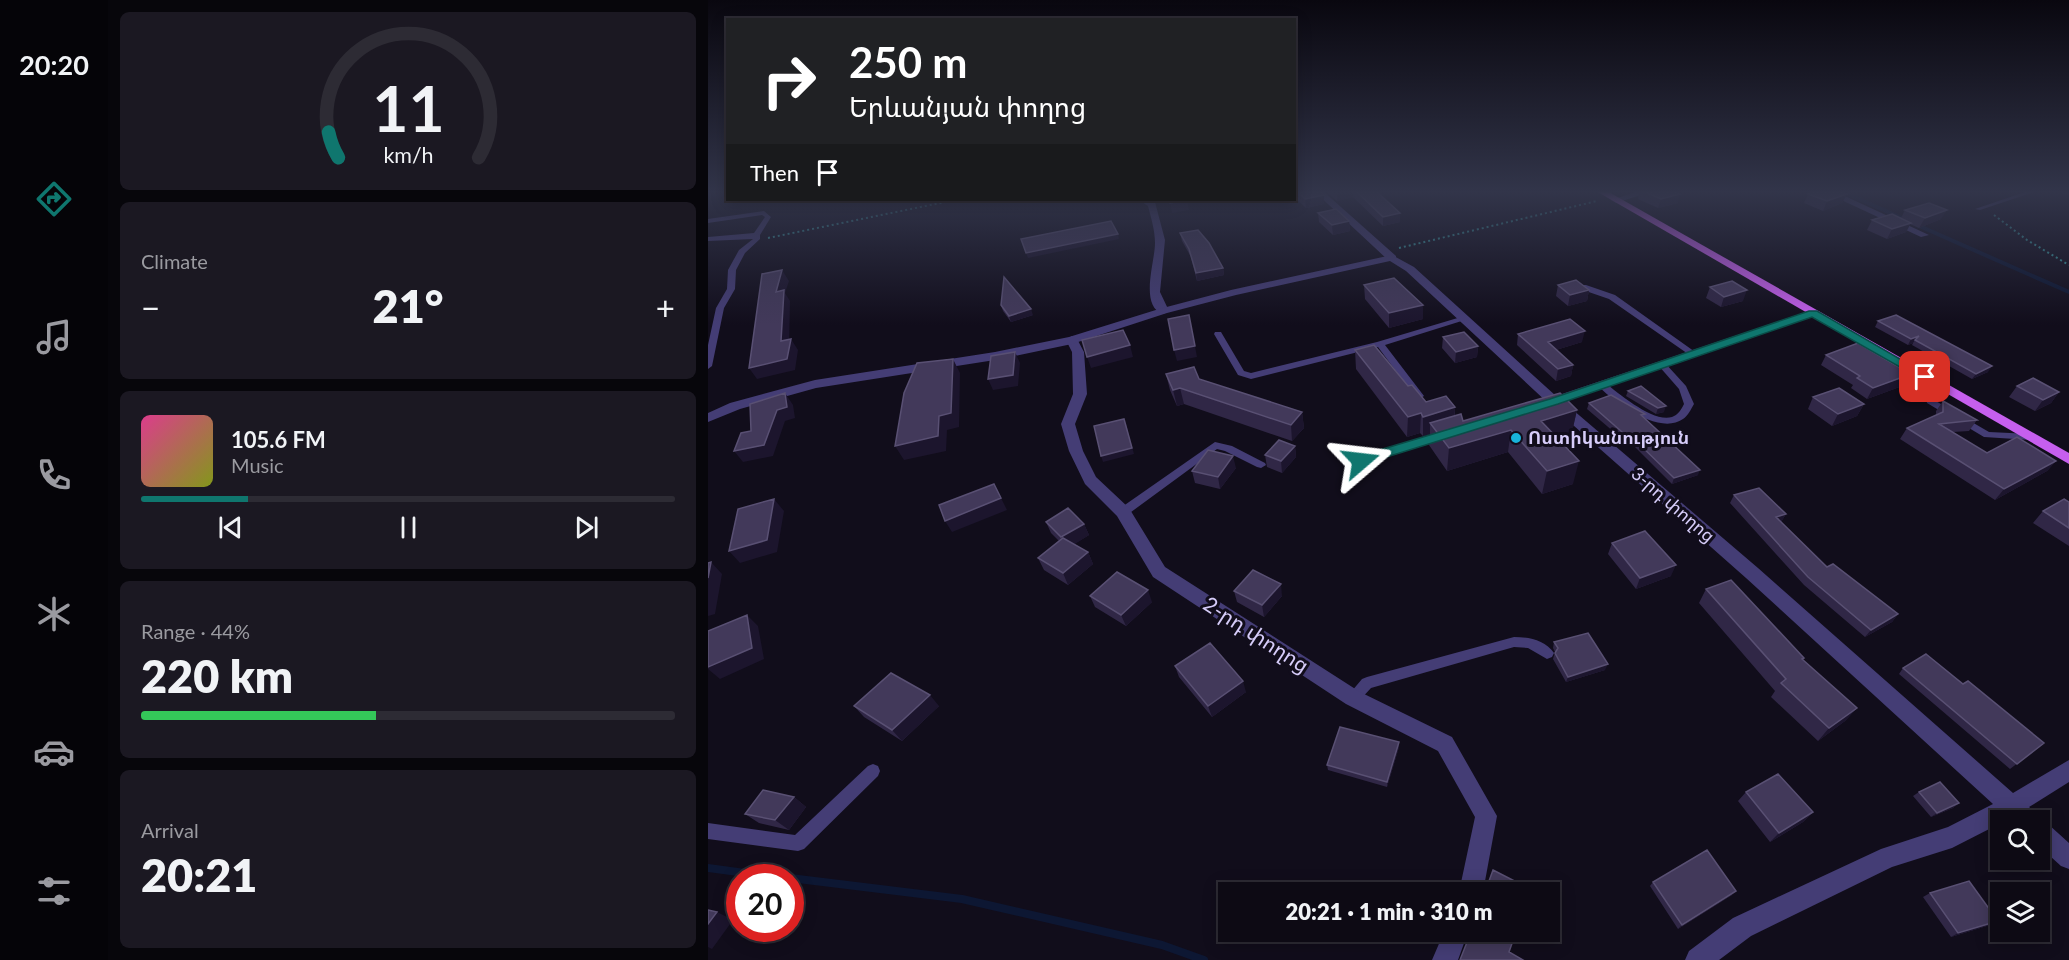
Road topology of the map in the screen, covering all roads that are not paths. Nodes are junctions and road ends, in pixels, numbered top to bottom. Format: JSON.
{"nodes":[{"id":1,"x":1160,"y":236,"type":"edge"},
{"id":2,"x":1368,"y":236,"type":"edge"},
{"id":3,"x":1678,"y":236,"type":"edge"},
{"id":4,"x":756,"y":237,"type":"joint"},
{"id":5,"x":708,"y":239,"type":"edge"},
{"id":6,"x":1389,"y":255,"type":"junction"},
{"id":7,"x":1583,"y":287,"type":"edge"},
{"id":8,"x":720,"y":308,"type":"junction"},
{"id":9,"x":708,"y":311,"type":"edge"},
{"id":10,"x":1163,"y":311,"type":"junction"},
{"id":11,"x":1813,"y":313,"type":"junction"},
{"id":12,"x":1464,"y":319,"type":"junction"},
{"id":13,"x":1218,"y":334,"type":"dead end"},
{"id":14,"x":711,"y":335,"type":"edge"},
{"id":15,"x":1072,"y":340,"type":"junction"},
{"id":16,"x":1380,"y":344,"type":"junction"},
{"id":17,"x":1694,"y":354,"type":"junction"},
{"id":18,"x":1662,"y":365,"type":"junction"},
{"id":19,"x":708,"y":366,"type":"edge"},
{"id":20,"x":1925,"y":377,"type":"junction"},
{"id":21,"x":1602,"y":385,"type":"junction"},
{"id":22,"x":1419,"y":396,"type":"edge"},
{"id":23,"x":1548,"y":403,"type":"junction"},
{"id":24,"x":708,"y":418,"type":"edge"},
{"id":25,"x":1452,"y":433,"type":"edge"},
{"id":26,"x":2031,"y":438,"type":"junction"},
{"id":27,"x":2069,"y":459,"type":"edge"},
{"id":28,"x":1361,"y":461,"type":"dead end"},
{"id":29,"x":1261,"y":465,"type":"dead end"},
{"id":30,"x":1123,"y":512,"type":"junction"},
{"id":31,"x":1547,"y":653,"type":"dead end"},
{"id":32,"x":1353,"y":698,"type":"junction"},
{"id":33,"x":2069,"y":770,"type":"edge"},
{"id":34,"x":873,"y":771,"type":"dead end"},
{"id":35,"x":2016,"y":810,"type":"edge"},
{"id":36,"x":2022,"y":810,"type":"edge"},
{"id":37,"x":1990,"y":823,"type":"edge"},
{"id":38,"x":708,"y":831,"type":"edge"},
{"id":39,"x":2050,"y":841,"type":"edge"},
{"id":40,"x":2069,"y":858,"type":"edge"},
{"id":41,"x":1473,"y":882,"type":"edge"},
{"id":42,"x":1452,"y":942,"type":"edge"},
{"id":43,"x":1445,"y":960,"type":"edge"},
{"id":44,"x":1698,"y":960,"type":"edge"}],
"edges":[{"from":1,"to":10,"type":"street"},
{"from":2,"to":6,"type":"street","name":"3-րդ փողոց"},
{"from":3,"to":11,"type":"main road"},
{"from":4,"to":5,"type":"lane"},
{"from":4,"to":8,"type":"lane"},
{"from":6,"to":10,"type":"street"},
{"from":6,"to":12,"type":"street","name":"3-րդ փողոց"},
{"from":7,"to":17,"type":"lane"},
{"from":8,"to":9,"type":"lane"},
{"from":8,"to":14,"type":"lane"},
{"from":10,"to":15,"type":"street"},
{"from":11,"to":17,"type":"street"},
{"from":11,"to":20,"type":"main road"},
{"from":12,"to":16,"type":"lane"},
{"from":12,"to":23,"type":"street","name":"3-րդ փողոց"},
{"from":13,"to":16,"type":"lane"},
{"from":14,"to":19,"type":"lane"},
{"from":15,"to":24,"type":"street"},
{"from":15,"to":30,"type":"street","name":"2-րդ փողոց"},
{"from":16,"to":22,"type":"lane"},
{"from":17,"to":18,"type":"street"},
{"from":18,"to":21,"type":"street"},
{"from":18,"to":21,"type":"lane"},
{"from":20,"to":26,"type":"main road"},
{"from":20,"to":26,"type":"lane"},
{"from":21,"to":23,"type":"street"},
{"from":23,"to":35,"type":"street","name":"3-րդ փողոց"},
{"from":25,"to":28,"type":"lane"},
{"from":26,"to":27,"type":"main road"},
{"from":29,"to":30,"type":"lane"},
{"from":30,"to":32,"type":"street","name":"2-րդ փողոց"},
{"from":31,"to":32,"type":"lane"},
{"from":32,"to":41,"type":"street","name":"2-րդ փողոց"},
{"from":33,"to":36,"type":"street"},
{"from":34,"to":38,"type":"lane"},
{"from":37,"to":44,"type":"street"},
{"from":39,"to":40,"type":"street"},
{"from":42,"to":43,"type":"street"}]}
